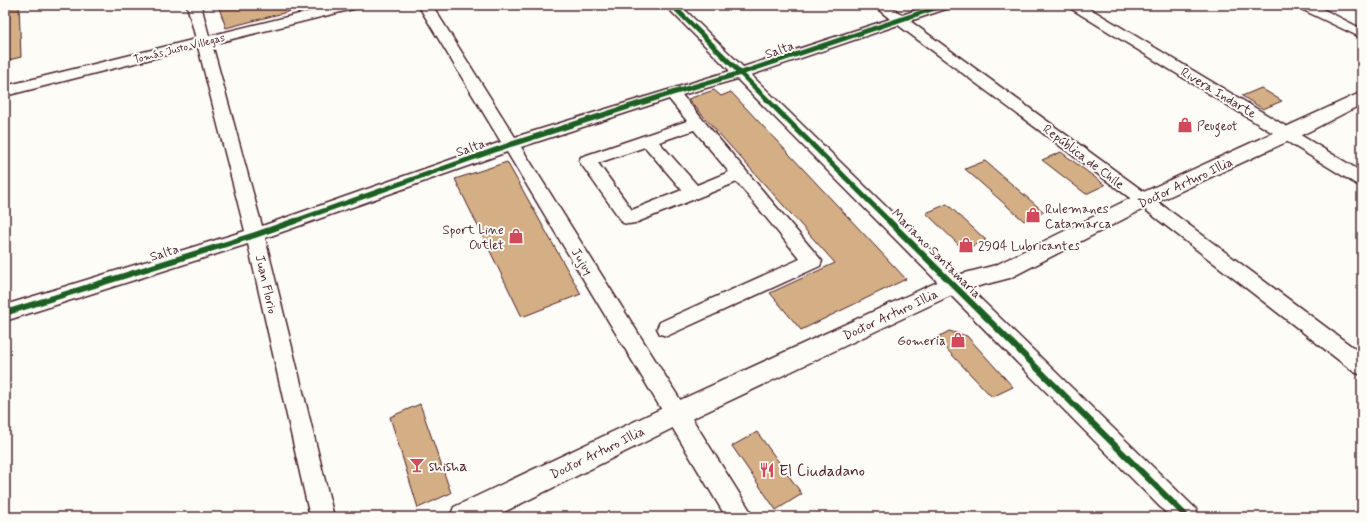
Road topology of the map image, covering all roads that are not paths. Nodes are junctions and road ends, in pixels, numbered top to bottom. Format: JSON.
{"nodes":[{"id":1,"x":194,"y":5,"type":"edge"},
{"id":2,"x":352,"y":5,"type":"edge"},
{"id":3,"x":425,"y":5,"type":"edge"},
{"id":4,"x":672,"y":5,"type":"edge"},
{"id":5,"x":880,"y":5,"type":"edge"},
{"id":6,"x":944,"y":5,"type":"edge"},
{"id":7,"x":1075,"y":5,"type":"edge"},
{"id":8,"x":1304,"y":5,"type":"edge"},
{"id":9,"x":900,"y":20,"type":"junction"},
{"id":10,"x":1362,"y":34,"type":"edge"},
{"id":11,"x":204,"y":42,"type":"junction"},
{"id":12,"x":741,"y":74,"type":"junction"},
{"id":13,"x":5,"y":91,"type":"edge"},
{"id":14,"x":672,"y":93,"type":"junction"},
{"id":15,"x":1362,"y":97,"type":"edge"},
{"id":16,"x":697,"y":123,"type":"junction"},
{"id":17,"x":1287,"y":134,"type":"junction"},
{"id":18,"x":648,"y":140,"type":"junction"},
{"id":19,"x":512,"y":144,"type":"junction"},
{"id":20,"x":740,"y":174,"type":"junction"},
{"id":21,"x":1362,"y":180,"type":"edge"},
{"id":22,"x":694,"y":193,"type":"junction"},
{"id":23,"x":1144,"y":200,"type":"junction"},
{"id":24,"x":255,"y":235,"type":"junction"},
{"id":25,"x":954,"y":284,"type":"junction"},
{"id":26,"x":5,"y":313,"type":"edge"},
{"id":27,"x":667,"y":328,"type":"dead end"},
{"id":28,"x":1362,"y":366,"type":"edge"},
{"id":29,"x":676,"y":414,"type":"junction"},
{"id":30,"x":322,"y":517,"type":"edge"},
{"id":31,"x":464,"y":517,"type":"edge"},
{"id":32,"x":740,"y":517,"type":"edge"},
{"id":33,"x":1187,"y":517,"type":"edge"}],
"edges":[{"from":1,"to":11,"type":"street","name":"Juan Florio"},
{"from":2,"to":11,"type":"street","name":"Tomás Justo Villegas"},
{"from":3,"to":19,"type":"street","name":"Jujuy"},
{"from":4,"to":12,"type":"street","name":"Mariano Santamaría"},
{"from":5,"to":9,"type":"street","name":"República de Chile"},
{"from":6,"to":9,"type":"street","name":"Salta"},
{"from":7,"to":17,"type":"street","name":"Rivera Indarte"},
{"from":8,"to":10,"type":"street"},
{"from":9,"to":12,"type":"street","name":"Salta"},
{"from":9,"to":23,"type":"street","name":"República de Chile"},
{"from":11,"to":13,"type":"street","name":"Tomás Justo Villegas"},
{"from":11,"to":24,"type":"street","name":"Juan Florio"},
{"from":12,"to":14,"type":"street","name":"Salta"},
{"from":12,"to":25,"type":"street","name":"Mariano Santamaría"},
{"from":14,"to":16,"type":"street"},
{"from":14,"to":19,"type":"street","name":"Salta"},
{"from":15,"to":17,"type":"main road","name":"Doctor Arturo Illia"},
{"from":16,"to":18,"type":"street"},
{"from":16,"to":20,"type":"street"},
{"from":17,"to":21,"type":"street","name":"Rivera Indarte"},
{"from":17,"to":23,"type":"main road","name":"Doctor Arturo Illia"},
{"from":18,"to":22,"type":"street"},
{"from":18,"to":22,"type":"street"},
{"from":19,"to":24,"type":"street","name":"Salta"},
{"from":19,"to":29,"type":"street","name":"Jujuy"},
{"from":20,"to":22,"type":"street"},
{"from":20,"to":27,"type":"street"},
{"from":23,"to":25,"type":"main road","name":"Doctor Arturo Illia"},
{"from":23,"to":28,"type":"street","name":"República de Chile"},
{"from":24,"to":26,"type":"street","name":"Salta"},
{"from":24,"to":30,"type":"street","name":"Juan Florio"},
{"from":25,"to":29,"type":"main road","name":"Doctor Arturo Illia"},
{"from":25,"to":33,"type":"street","name":"Mariano Santamaría"},
{"from":29,"to":31,"type":"main road","name":"Doctor Arturo Illia"},
{"from":29,"to":32,"type":"street","name":"Jujuy"}]}
